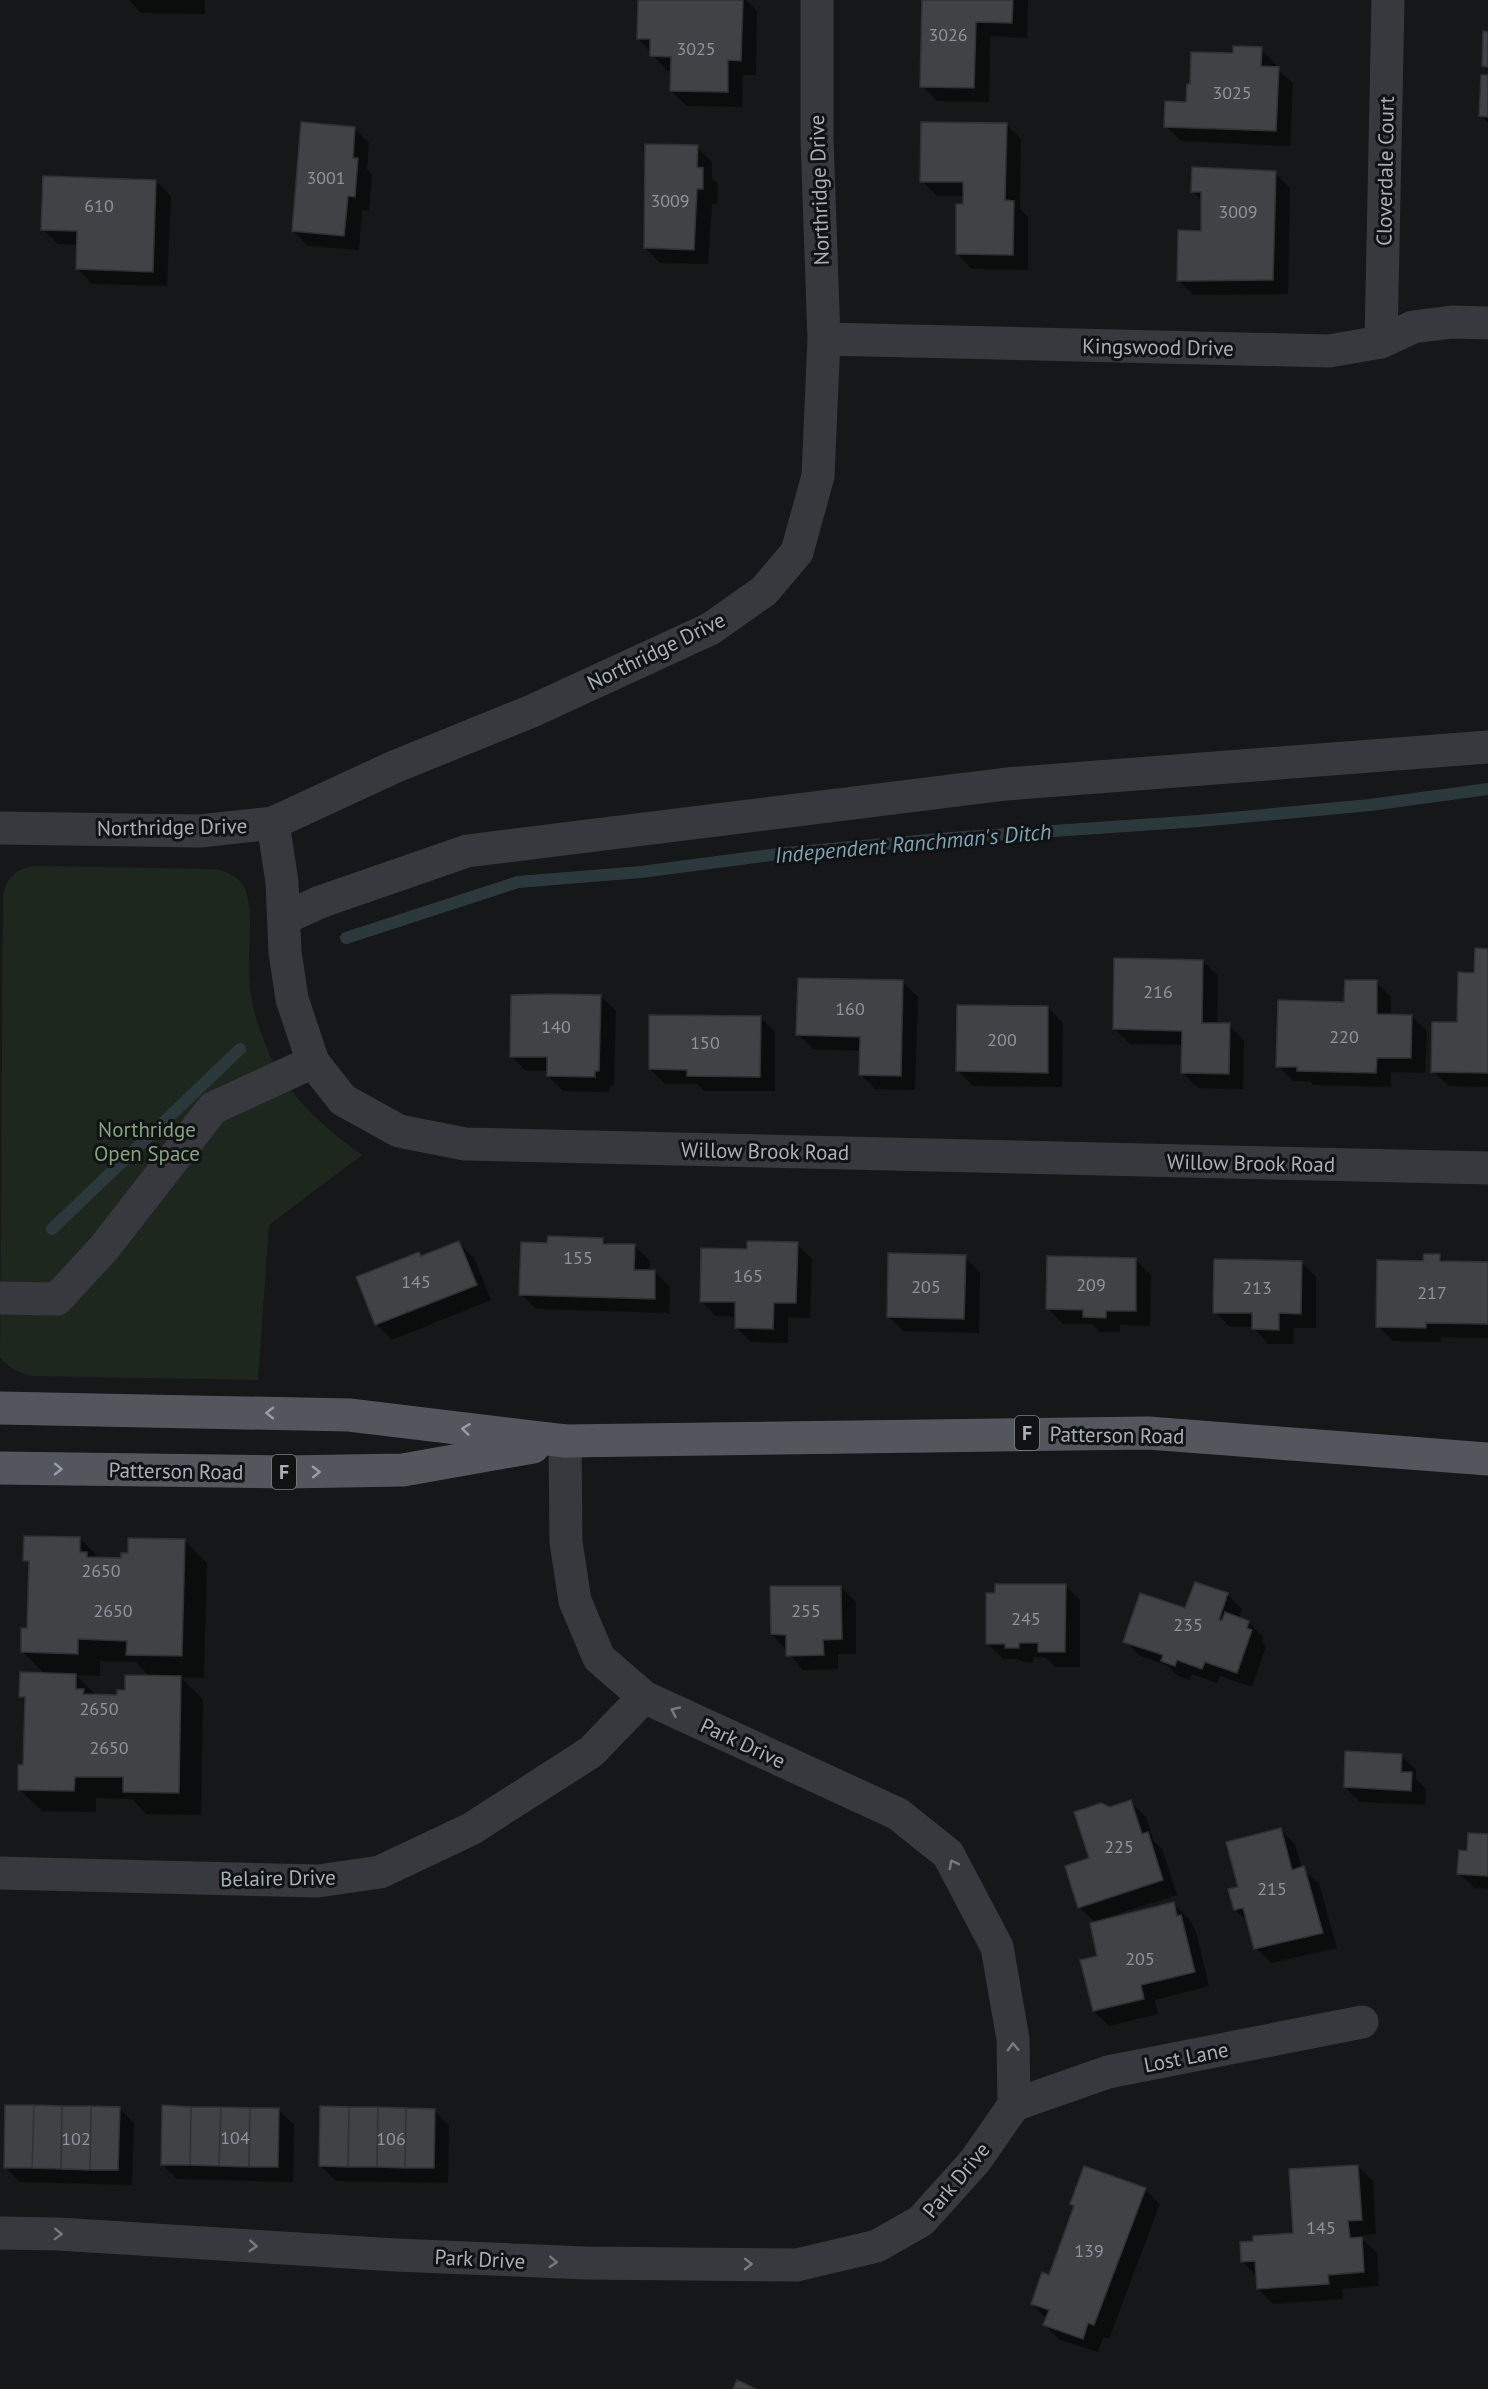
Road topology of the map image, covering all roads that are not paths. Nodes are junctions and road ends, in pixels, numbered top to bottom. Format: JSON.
{"nodes":[{"id":1,"x":817,"y":0,"type":"edge"},
{"id":2,"x":1388,"y":0,"type":"edge"},
{"id":3,"x":1488,"y":323,"type":"edge"},
{"id":4,"x":824,"y":339,"type":"junction"},
{"id":5,"x":1381,"y":342,"type":"junction"},
{"id":6,"x":1488,"y":747,"type":"edge"},
{"id":7,"x":273,"y":823,"type":"junction"},
{"id":8,"x":0,"y":828,"type":"edge"},
{"id":9,"x":285,"y":918,"type":"junction"},
{"id":10,"x":313,"y":1062,"type":"junction"},
{"id":11,"x":1488,"y":1168,"type":"edge"},
{"id":12,"x":0,"y":1298,"type":"edge"},
{"id":13,"x":0,"y":1408,"type":"edge"},
{"id":14,"x":565,"y":1441,"type":"junction"},
{"id":15,"x":1488,"y":1460,"type":"edge"},
{"id":16,"x":0,"y":1468,"type":"edge"},
{"id":17,"x":644,"y":1697,"type":"junction"},
{"id":18,"x":0,"y":1874,"type":"edge"},
{"id":19,"x":1362,"y":2022,"type":"dead end"},
{"id":20,"x":1014,"y":2105,"type":"junction"},
{"id":21,"x":0,"y":2233,"type":"edge"}],
"edges":[{"from":1,"to":4,"type":"street","name":"Northridge Drive"},
{"from":2,"to":5,"type":"street","name":"Cloverdale Court"},
{"from":3,"to":5,"type":"street","name":"Kingswood Drive"},
{"from":4,"to":5,"type":"street","name":"Kingswood Drive"},
{"from":4,"to":7,"type":"street","name":"Northridge Drive"},
{"from":6,"to":9,"type":"street"},
{"from":7,"to":8,"type":"street","name":"Northridge Drive"},
{"from":7,"to":9,"type":"street","name":"Willow Brook Road"},
{"from":9,"to":10,"type":"street","name":"Willow Brook Road"},
{"from":10,"to":11,"type":"street","name":"Willow Brook Road"},
{"from":10,"to":12,"type":"street"},
{"from":14,"to":13,"type":"main road","name":"Patterson Road","number":"F","one_way":true},
{"from":14,"to":15,"type":"main road","name":"Patterson Road","number":"F"},
{"from":16,"to":14,"type":"main road","name":"Patterson Road","number":"F","one_way":true},
{"from":14,"to":17,"type":"street","name":"Park Drive"},
{"from":17,"to":18,"type":"street","name":"Belaire Drive"},
{"from":20,"to":17,"type":"street","name":"Park Drive","one_way":true},
{"from":19,"to":20,"type":"street","name":"Lost Lane"},
{"from":21,"to":20,"type":"street","name":"Park Drive","one_way":true}]}
